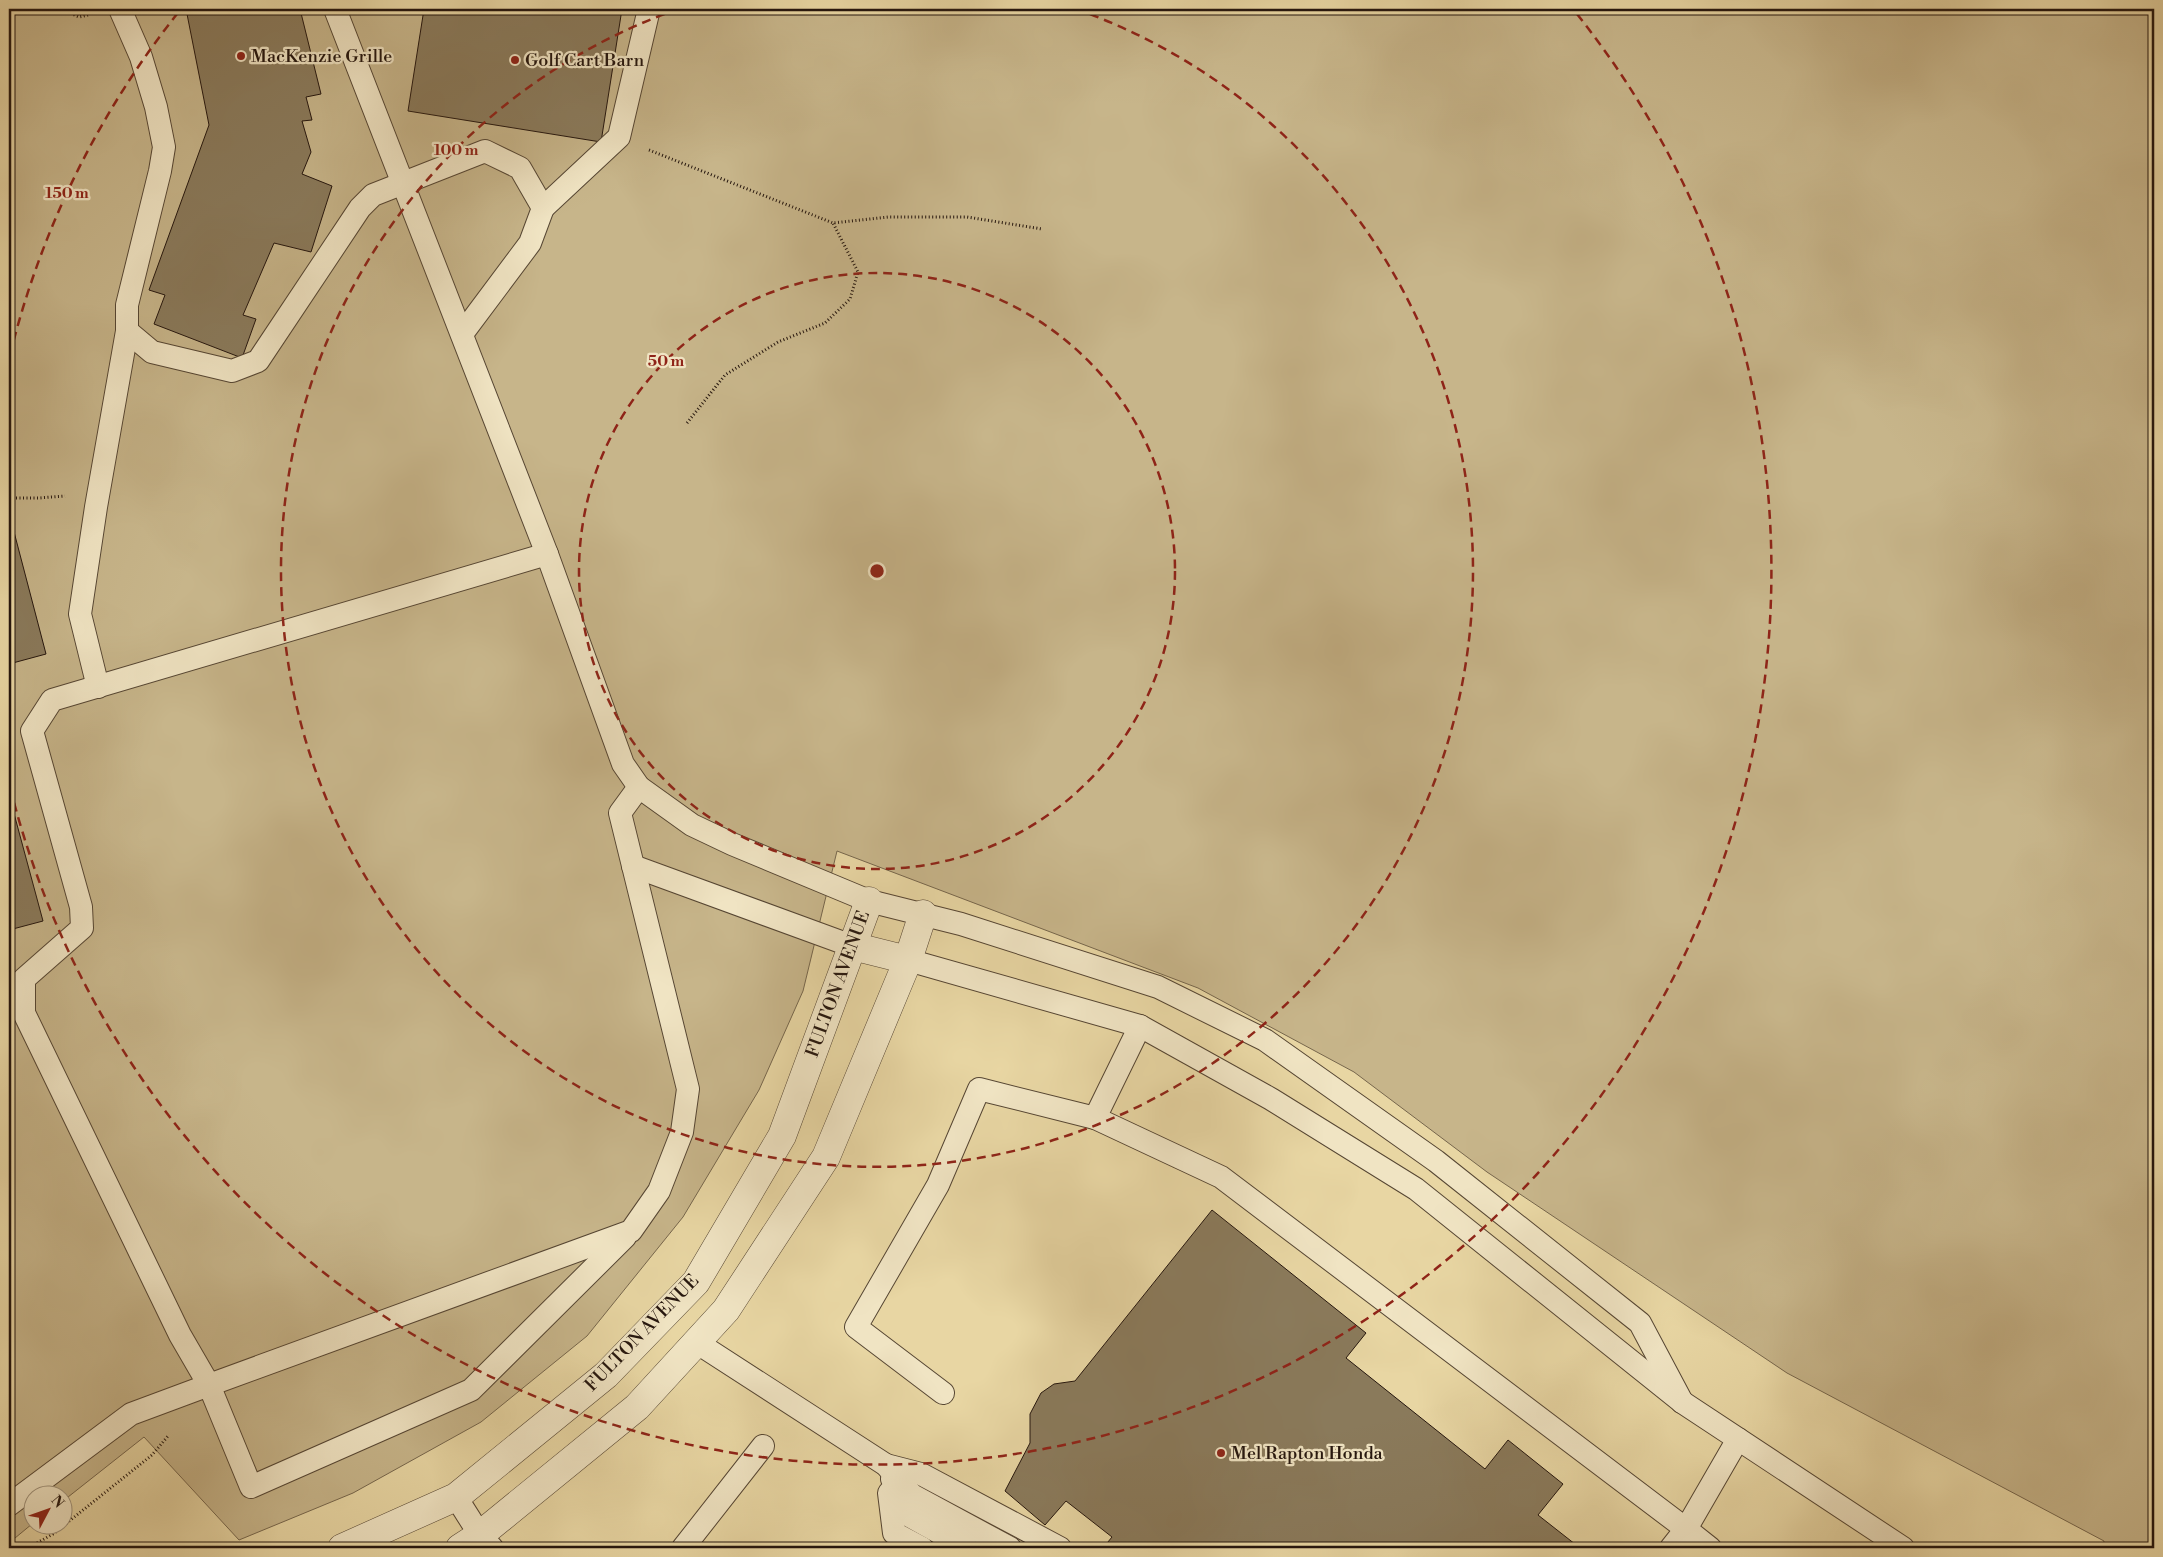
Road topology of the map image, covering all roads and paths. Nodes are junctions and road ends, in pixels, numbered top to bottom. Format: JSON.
{"nodes":[{"id":1,"x":120,"y":9,"type":"edge"},
{"id":2,"x":335,"y":9,"type":"edge"},
{"id":3,"x":649,"y":9,"type":"edge"},
{"id":4,"x":619,"y":137,"type":"junction"},
{"id":5,"x":403,"y":183,"type":"junction"},
{"id":6,"x":543,"y":208,"type":"junction"},
{"id":7,"x":833,"y":223,"type":"junction"},
{"id":8,"x":1042,"y":229,"type":"dead end"},
{"id":9,"x":127,"y":331,"type":"junction"},
{"id":10,"x":462,"y":334,"type":"junction"},
{"id":11,"x":687,"y":423,"type":"dead end"},
{"id":12,"x":98,"y":492,"type":"junction"},
{"id":13,"x":9,"y":498,"type":"edge"},
{"id":14,"x":547,"y":554,"type":"junction"},
{"id":15,"x":98,"y":688,"type":"junction"},
{"id":16,"x":639,"y":787,"type":"junction"},
{"id":17,"x":633,"y":866,"type":"junction"},
{"id":18,"x":869,"y":901,"type":"junction"},
{"id":19,"x":922,"y":914,"type":"junction"},
{"id":20,"x":852,"y":946,"type":"junction"},
{"id":21,"x":908,"y":960,"type":"junction"},
{"id":22,"x":1140,"y":1026,"type":"junction"},
{"id":23,"x":1095,"y":1118,"type":"junction"},
{"id":24,"x":631,"y":1231,"type":"junction"},
{"id":25,"x":696,"y":1342,"type":"junction"},
{"id":26,"x":209,"y":1385,"type":"junction"},
{"id":27,"x":943,"y":1393,"type":"dead end"},
{"id":28,"x":1682,"y":1402,"type":"junction"},
{"id":29,"x":171,"y":1432,"type":"dead end"},
{"id":30,"x":1738,"y":1439,"type":"junction"},
{"id":31,"x":763,"y":1446,"type":"dead end"},
{"id":32,"x":886,"y":1465,"type":"junction"},
{"id":33,"x":456,"y":1497,"type":"junction"},
{"id":34,"x":9,"y":1505,"type":"edge"},
{"id":35,"x":1686,"y":1529,"type":"junction"},
{"id":36,"x":478,"y":1544,"type":"edge"},
{"id":37,"x":28,"y":1548,"type":"edge"},
{"id":38,"x":342,"y":1548,"type":"edge"},
{"id":39,"x":683,"y":1548,"type":"edge"},
{"id":40,"x":922,"y":1548,"type":"edge"},
{"id":41,"x":968,"y":1548,"type":"edge"},
{"id":42,"x":1010,"y":1548,"type":"edge"},
{"id":43,"x":1060,"y":1548,"type":"edge"},
{"id":44,"x":1671,"y":1548,"type":"edge"},
{"id":45,"x":1710,"y":1548,"type":"edge"},
{"id":46,"x":1903,"y":1548,"type":"edge"}],
"edges":[{"from":1,"to":9,"type":"lane"},
{"from":2,"to":5,"type":"lane"},
{"from":3,"to":4,"type":"lane"},
{"from":4,"to":6,"type":"lane"},
{"from":4,"to":7,"type":"path"},
{"from":5,"to":6,"type":"lane"},
{"from":5,"to":9,"type":"lane"},
{"from":5,"to":10,"type":"lane"},
{"from":6,"to":10,"type":"lane"},
{"from":7,"to":8,"type":"path"},
{"from":7,"to":11,"type":"path"},
{"from":9,"to":12,"type":"lane"},
{"from":10,"to":14,"type":"lane"},
{"from":12,"to":13,"type":"path"},
{"from":12,"to":15,"type":"lane"},
{"from":14,"to":15,"type":"lane"},
{"from":14,"to":16,"type":"lane"},
{"from":15,"to":26,"type":"lane"},
{"from":16,"to":17,"type":"lane"},
{"from":16,"to":18,"type":"lane"},
{"from":17,"to":20,"type":"lane"},
{"from":17,"to":24,"type":"lane"},
{"from":18,"to":19,"type":"lane"},
{"from":18,"to":20,"type":"street","name":"FULTON AVENUE"},
{"from":19,"to":21,"type":"street"},
{"from":19,"to":28,"type":"lane"},
{"from":20,"to":21,"type":"street"},
{"from":20,"to":33,"type":"street","name":"FULTON AVENUE"},
{"from":21,"to":22,"type":"lane"},
{"from":21,"to":25,"type":"street"},
{"from":22,"to":23,"type":"lane"},
{"from":22,"to":28,"type":"lane"},
{"from":23,"to":27,"type":"lane"},
{"from":23,"to":35,"type":"lane"},
{"from":24,"to":26,"type":"lane"},
{"from":24,"to":26,"type":"lane"},
{"from":25,"to":32,"type":"lane"},
{"from":25,"to":36,"type":"street"},
{"from":26,"to":34,"type":"lane"},
{"from":28,"to":30,"type":"lane"},
{"from":29,"to":37,"type":"path"},
{"from":30,"to":35,"type":"lane"},
{"from":30,"to":46,"type":"lane"},
{"from":31,"to":39,"type":"lane"},
{"from":32,"to":40,"type":"lane"},
{"from":32,"to":41,"type":"lane"},
{"from":32,"to":42,"type":"lane"},
{"from":32,"to":43,"type":"lane"},
{"from":33,"to":36,"type":"lane"},
{"from":33,"to":38,"type":"street","name":"FULTON AVENUE"},
{"from":35,"to":44,"type":"lane"},
{"from":35,"to":45,"type":"lane"}]}
